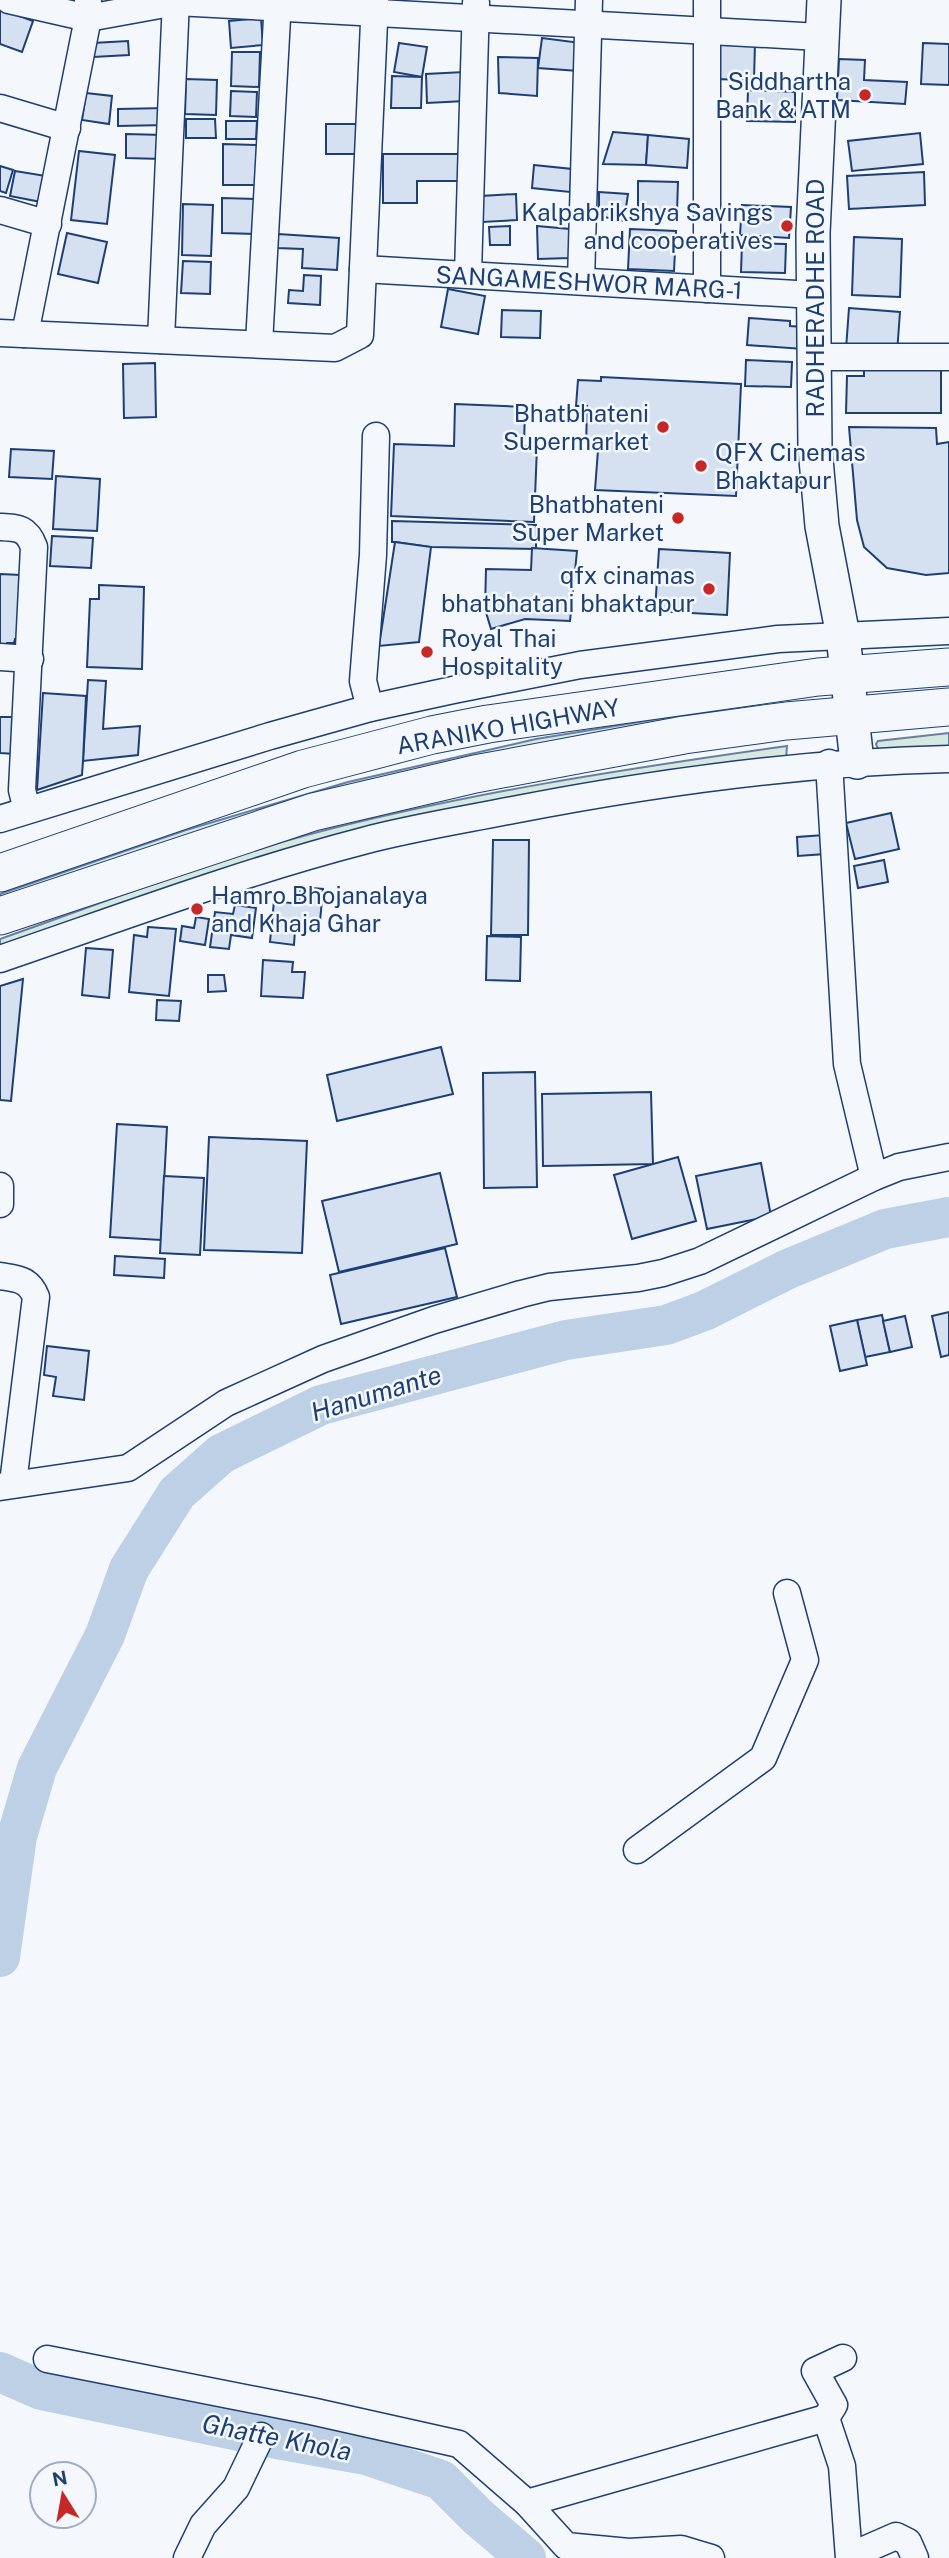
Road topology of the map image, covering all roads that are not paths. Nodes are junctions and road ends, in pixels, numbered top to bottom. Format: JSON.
{"nodes":[{"id":1,"x":9,"y":0,"type":"edge"},
{"id":2,"x":707,"y":0,"type":"edge"},
{"id":3,"x":824,"y":0,"type":"edge"},
{"id":4,"x":176,"y":1,"type":"edge"},
{"id":5,"x":278,"y":4,"type":"edge"},
{"id":6,"x":375,"y":6,"type":"edge"},
{"id":7,"x":88,"y":9,"type":"edge"},
{"id":8,"x":476,"y":9,"type":"edge"},
{"id":9,"x":589,"y":12,"type":"edge"},
{"id":10,"x":706,"y":31,"type":"junction"},
{"id":11,"x":820,"y":37,"type":"junction"},
{"id":12,"x":0,"y":108,"type":"edge"},
{"id":13,"x":67,"y":128,"type":"junction"},
{"id":14,"x":0,"y":210,"type":"edge"},
{"id":15,"x":48,"y":223,"type":"junction"},
{"id":16,"x":363,"y":269,"type":"junction"},
{"id":17,"x":468,"y":274,"type":"junction"},
{"id":18,"x":581,"y":281,"type":"junction"},
{"id":19,"x":707,"y":289,"type":"junction"},
{"id":20,"x":814,"y":295,"type":"junction"},
{"id":21,"x":13,"y":333,"type":"edge"},
{"id":22,"x":161,"y":340,"type":"junction"},
{"id":23,"x":260,"y":344,"type":"junction"},
{"id":24,"x":812,"y":357,"type":"junction"},
{"id":25,"x":949,"y":357,"type":"edge"},
{"id":26,"x":376,"y":436,"type":"dead end"},
{"id":27,"x":0,"y":527,"type":"edge"},
{"id":28,"x":949,"y":631,"type":"edge"},
{"id":29,"x":843,"y":636,"type":"junction"},
{"id":30,"x":0,"y":657,"type":"edge"},
{"id":31,"x":30,"y":659,"type":"junction"},
{"id":32,"x":949,"y":667,"type":"edge"},
{"id":33,"x":847,"y":674,"type":"junction"},
{"id":34,"x":949,"y":707,"type":"edge"},
{"id":35,"x":370,"y":708,"type":"junction"},
{"id":36,"x":852,"y":715,"type":"junction"},
{"id":37,"x":949,"y":759,"type":"edge"},
{"id":38,"x":843,"y":762,"type":"junction"},
{"id":39,"x":27,"y":810,"type":"junction"},
{"id":40,"x":0,"y":819,"type":"edge"},
{"id":41,"x":0,"y":873,"type":"edge"},
{"id":42,"x":0,"y":916,"type":"edge"},
{"id":43,"x":0,"y":959,"type":"edge"},
{"id":44,"x":949,"y":1157,"type":"edge"},
{"id":45,"x":874,"y":1177,"type":"junction"},
{"id":46,"x":0,"y":1186,"type":"edge"},
{"id":47,"x":0,"y":1204,"type":"edge"},
{"id":48,"x":0,"y":1276,"type":"edge"},
{"id":49,"x":8,"y":1485,"type":"edge"},
{"id":50,"x":787,"y":1593,"type":"dead end"},
{"id":51,"x":637,"y":1850,"type":"dead end"},
{"id":52,"x":843,"y":2358,"type":"dead end"},
{"id":53,"x":47,"y":2360,"type":"dead end"},
{"id":54,"x":826,"y":2418,"type":"junction"},
{"id":55,"x":261,"y":2436,"type":"dead end"},
{"id":56,"x":527,"y":2503,"type":"junction"},
{"id":57,"x":187,"y":2558,"type":"edge"},
{"id":58,"x":710,"y":2558,"type":"edge"},
{"id":59,"x":849,"y":2558,"type":"edge"},
{"id":60,"x":855,"y":2558,"type":"edge"},
{"id":61,"x":915,"y":2558,"type":"edge"}],
"edges":[{"from":1,"to":7,"type":"street"},
{"from":2,"to":10,"type":"street"},
{"from":3,"to":11,"type":"main road","name":"RADHERADHE ROAD"},
{"from":4,"to":5,"type":"street"},
{"from":4,"to":7,"type":"street"},
{"from":4,"to":22,"type":"street"},
{"from":5,"to":6,"type":"street"},
{"from":5,"to":23,"type":"street"},
{"from":6,"to":8,"type":"street"},
{"from":6,"to":16,"type":"street"},
{"from":7,"to":13,"type":"street"},
{"from":8,"to":9,"type":"street"},
{"from":8,"to":17,"type":"street"},
{"from":9,"to":10,"type":"street"},
{"from":9,"to":18,"type":"street"},
{"from":10,"to":11,"type":"street"},
{"from":10,"to":19,"type":"street"},
{"from":11,"to":20,"type":"main road","name":"RADHERADHE ROAD"},
{"from":12,"to":13,"type":"street"},
{"from":13,"to":15,"type":"street"},
{"from":14,"to":15,"type":"street"},
{"from":15,"to":21,"type":"street"},
{"from":16,"to":17,"type":"street","name":"SANGAMESHWOR MARG-1"},
{"from":16,"to":23,"type":"street"},
{"from":17,"to":18,"type":"street","name":"SANGAMESHWOR MARG-1"},
{"from":18,"to":19,"type":"street","name":"SANGAMESHWOR MARG-1"},
{"from":19,"to":20,"type":"street","name":"SANGAMESHWOR MARG-1"},
{"from":20,"to":24,"type":"main road","name":"RADHERADHE ROAD"},
{"from":21,"to":22,"type":"street"},
{"from":22,"to":23,"type":"street"},
{"from":24,"to":25,"type":"street"},
{"from":24,"to":29,"type":"main road","name":"RADHERADHE ROAD"},
{"from":26,"to":35,"type":"street"},
{"from":27,"to":31,"type":"street"},
{"from":28,"to":29,"type":"street"},
{"from":29,"to":33,"type":"main road","name":"RADHERADHE ROAD"},
{"from":29,"to":35,"type":"street"},
{"from":30,"to":31,"type":"street"},
{"from":31,"to":39,"type":"street"},
{"from":32,"to":33,"type":"highway","name":"ARANIKO HIGHWAY"},
{"from":33,"to":36,"type":"main road","name":"RADHERADHE ROAD"},
{"from":33,"to":41,"type":"highway","name":"ARANIKO HIGHWAY"},
{"from":34,"to":36,"type":"highway","name":"ARANIKO HIGHWAY"},
{"from":35,"to":39,"type":"street"},
{"from":36,"to":38,"type":"main road","name":"RADHERADHE ROAD"},
{"from":36,"to":42,"type":"highway","name":"ARANIKO HIGHWAY"},
{"from":37,"to":38,"type":"street"},
{"from":38,"to":43,"type":"street"},
{"from":38,"to":45,"type":"street"},
{"from":39,"to":40,"type":"street"},
{"from":44,"to":45,"type":"street"},
{"from":45,"to":49,"type":"street"},
{"from":46,"to":47,"type":"street"},
{"from":48,"to":49,"type":"street"},
{"from":50,"to":51,"type":"street"},
{"from":52,"to":54,"type":"street"},
{"from":53,"to":56,"type":"street"},
{"from":54,"to":56,"type":"street"},
{"from":54,"to":59,"type":"street"},
{"from":55,"to":57,"type":"street"},
{"from":56,"to":58,"type":"street"},
{"from":60,"to":61,"type":"street"}]}
